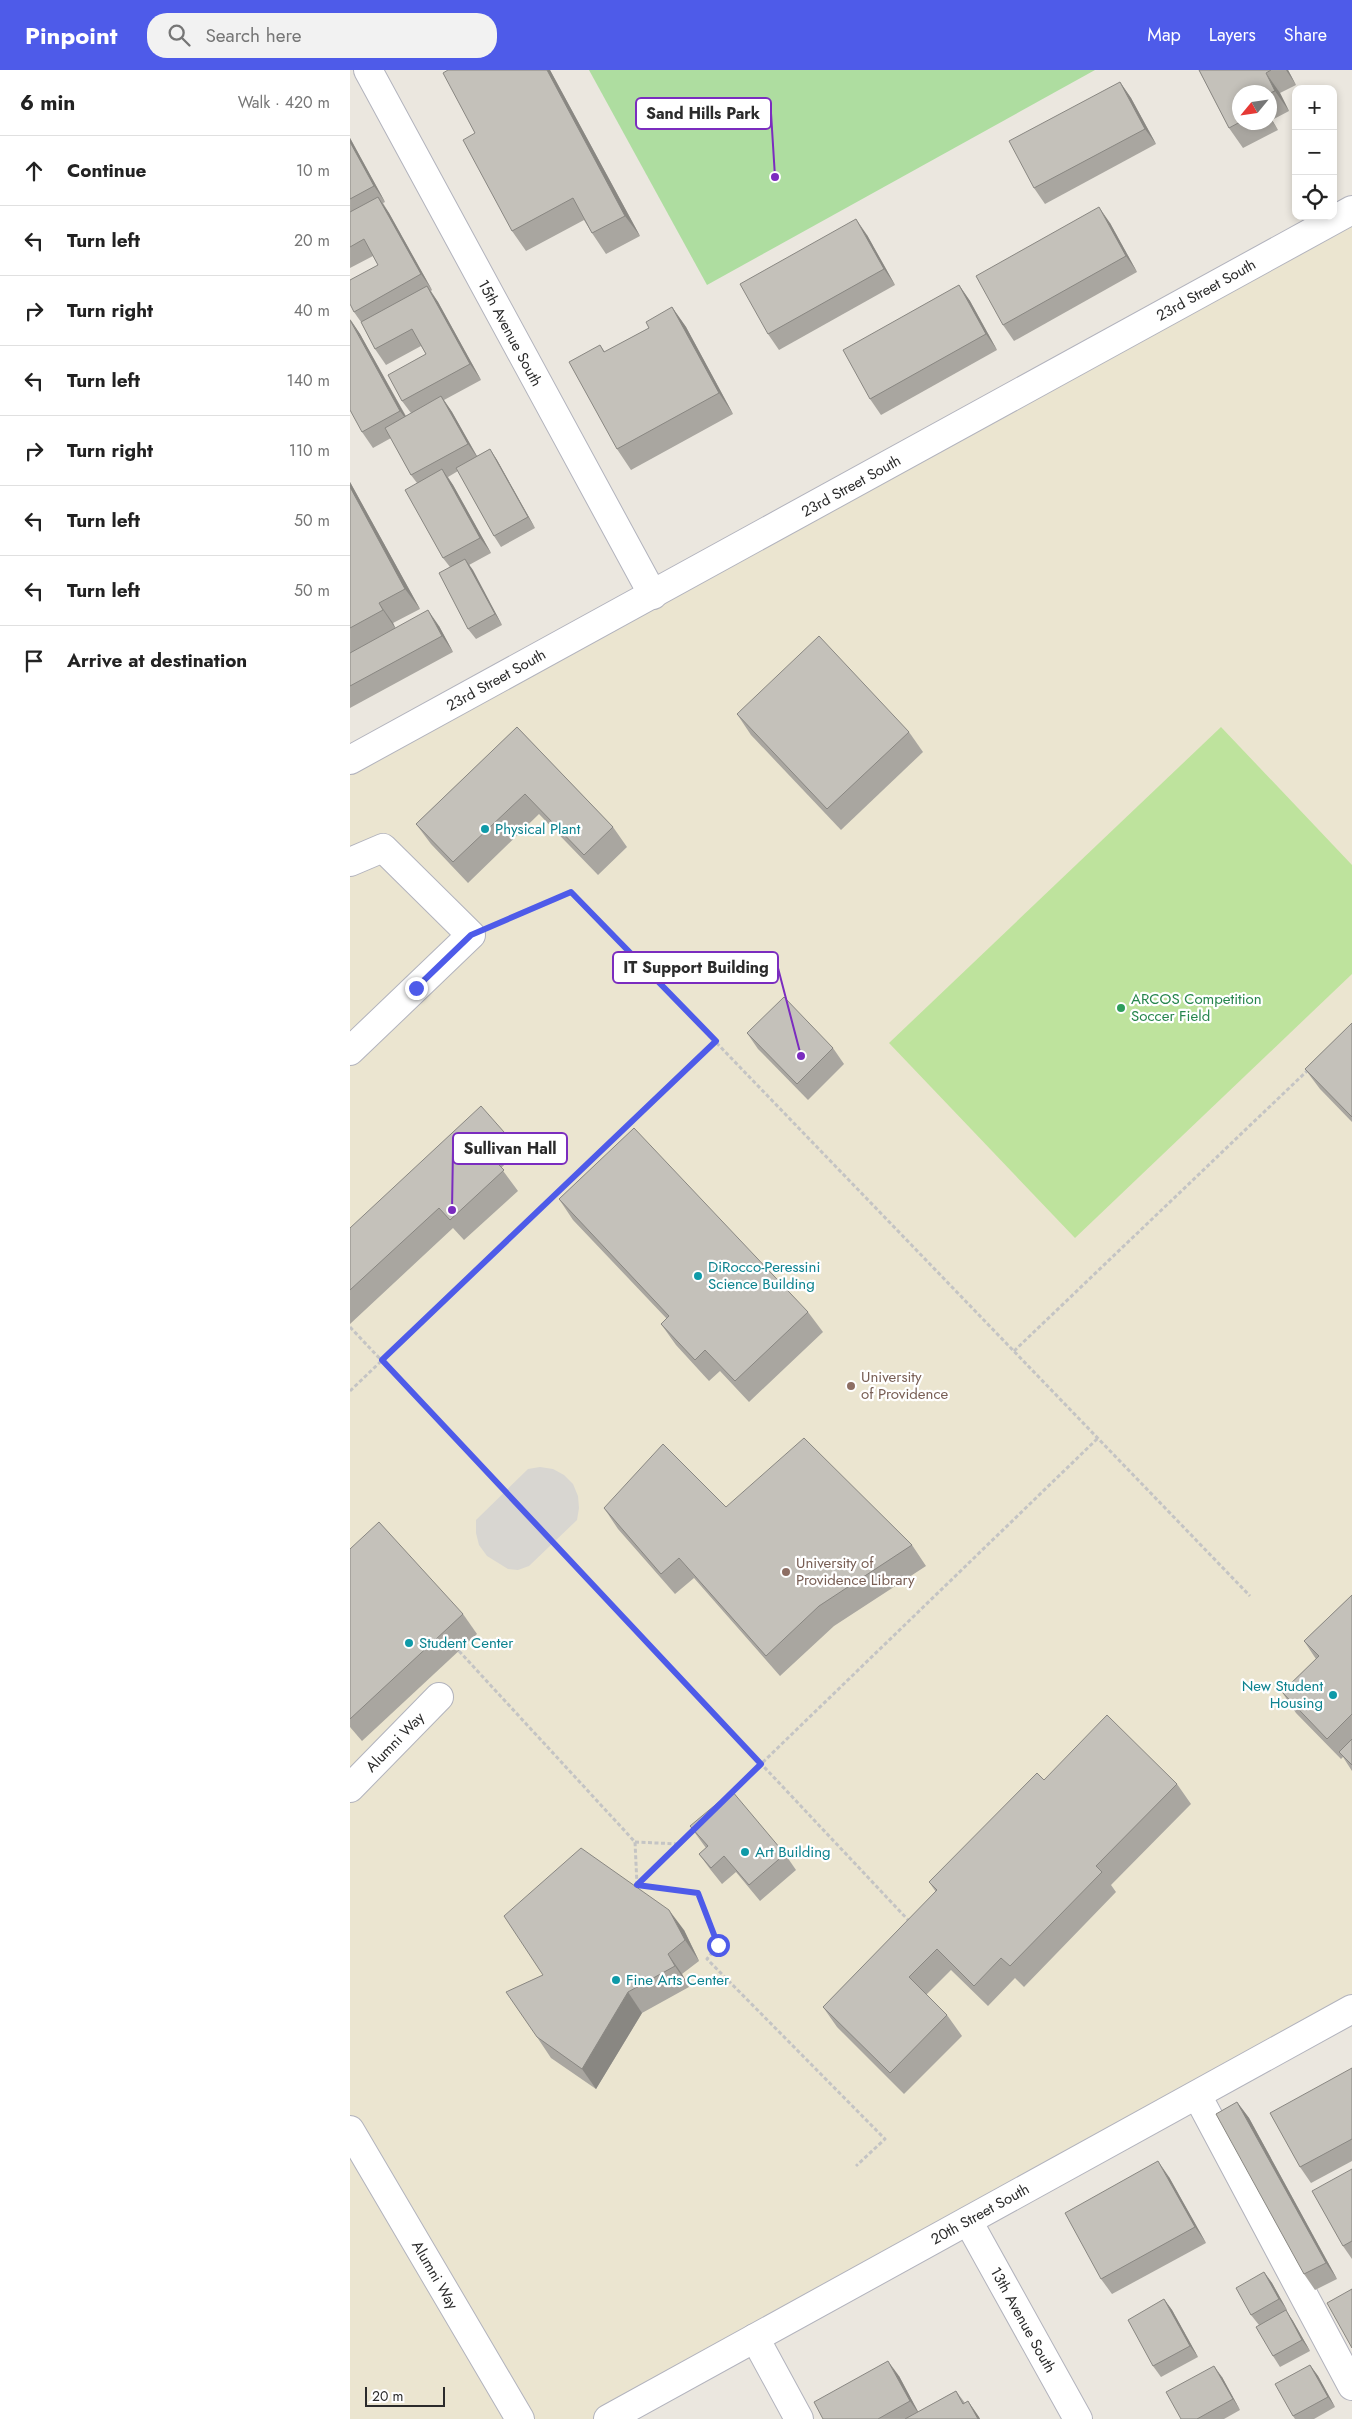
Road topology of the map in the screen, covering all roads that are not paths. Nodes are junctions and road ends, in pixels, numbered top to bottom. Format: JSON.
{"nodes":[{"id":1,"x":368,"y":70,"type":"edge"},
{"id":2,"x":1352,"y":210,"type":"edge"},
{"id":3,"x":653,"y":595,"type":"junction"},
{"id":4,"x":350,"y":760,"type":"edge"},
{"id":5,"x":350,"y":862,"type":"edge"},
{"id":6,"x":350,"y":1051,"type":"edge"},
{"id":7,"x":439,"y":1697,"type":"dead end"},
{"id":8,"x":350,"y":1788,"type":"edge"},
{"id":9,"x":1352,"y":2009,"type":"edge"},
{"id":10,"x":1197,"y":2095,"type":"junction"},
{"id":11,"x":350,"y":2130,"type":"edge"},
{"id":12,"x":968,"y":2221,"type":"junction"},
{"id":13,"x":755,"y":2338,"type":"junction"},
{"id":14,"x":1352,"y":2386,"type":"edge"},
{"id":15,"x":520,"y":2419,"type":"edge"},
{"id":16,"x":608,"y":2419,"type":"edge"},
{"id":17,"x":799,"y":2419,"type":"edge"},
{"id":18,"x":1078,"y":2419,"type":"edge"}],
"edges":[{"from":1,"to":3,"type":"street","name":"15th Avenue South"},
{"from":2,"to":3,"type":"street","name":"23rd Street South"},
{"from":3,"to":4,"type":"street","name":"23rd Street South"},
{"from":5,"to":6,"type":"street"},
{"from":7,"to":8,"type":"street","name":"Alumni Way"},
{"from":9,"to":10,"type":"street","name":"20th Street South"},
{"from":10,"to":12,"type":"street","name":"20th Street South"},
{"from":10,"to":14,"type":"street"},
{"from":11,"to":15,"type":"street","name":"Alumni Way"},
{"from":12,"to":13,"type":"street","name":"20th Street South"},
{"from":12,"to":18,"type":"street","name":"13th Avenue South"},
{"from":13,"to":16,"type":"street","name":"20th Street South"},
{"from":13,"to":17,"type":"street"}]}
